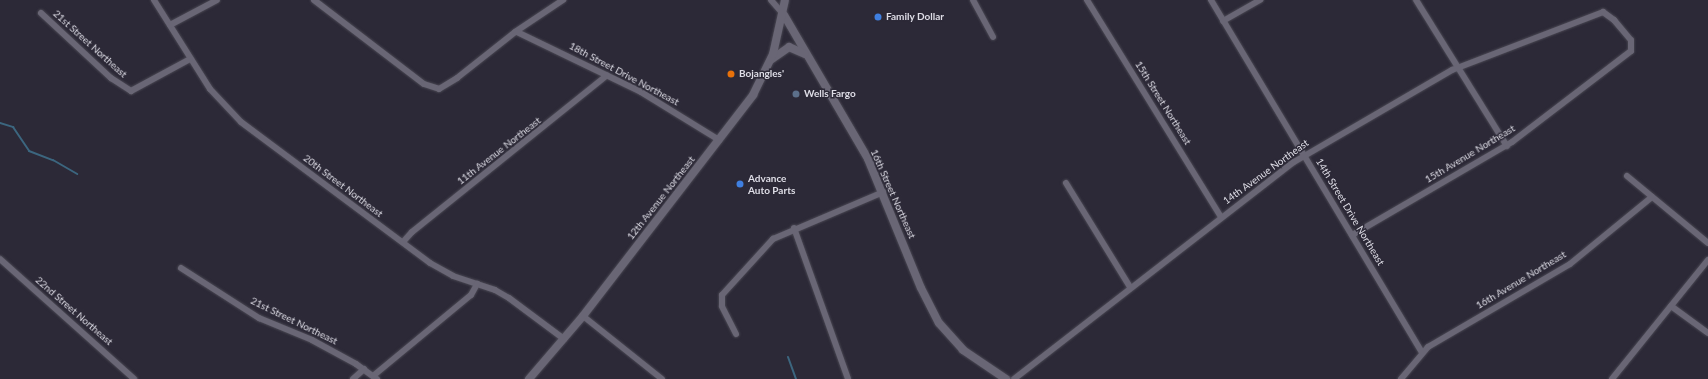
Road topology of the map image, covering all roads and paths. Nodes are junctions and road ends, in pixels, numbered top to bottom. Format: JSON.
{"nodes":[{"id":1,"x":154,"y":0,"type":"edge"},
{"id":2,"x":217,"y":0,"type":"edge"},
{"id":3,"x":314,"y":0,"type":"edge"},
{"id":4,"x":563,"y":0,"type":"edge"},
{"id":5,"x":771,"y":0,"type":"edge"},
{"id":6,"x":785,"y":0,"type":"edge"},
{"id":7,"x":973,"y":0,"type":"edge"},
{"id":8,"x":1087,"y":0,"type":"edge"},
{"id":9,"x":1211,"y":0,"type":"edge"},
{"id":10,"x":1260,"y":0,"type":"edge"},
{"id":11,"x":1416,"y":0,"type":"edge"},
{"id":12,"x":41,"y":13,"type":"dead end"},
{"id":13,"x":784,"y":15,"type":"junction"},
{"id":14,"x":1223,"y":21,"type":"junction"},
{"id":15,"x":170,"y":25,"type":"junction"},
{"id":16,"x":517,"y":32,"type":"junction"},
{"id":17,"x":992,"y":37,"type":"dead end"},
{"id":18,"x":1631,"y":50,"type":"joint"},
{"id":19,"x":807,"y":56,"type":"junction"},
{"id":20,"x":190,"y":59,"type":"junction"},
{"id":21,"x":770,"y":62,"type":"junction"},
{"id":22,"x":1459,"y":67,"type":"junction"},
{"id":23,"x":607,"y":75,"type":"junction"},
{"id":24,"x":719,"y":140,"type":"junction"},
{"id":25,"x":1506,"y":146,"type":"junction"},
{"id":26,"x":1304,"y":156,"type":"junction"},
{"id":27,"x":1627,"y":176,"type":"dead end"},
{"id":28,"x":1066,"y":183,"type":"dead end"},
{"id":29,"x":883,"y":192,"type":"junction"},
{"id":30,"x":1652,"y":197,"type":"junction"},
{"id":31,"x":1221,"y":217,"type":"junction"},
{"id":32,"x":794,"y":228,"type":"junction"},
{"id":33,"x":1352,"y":235,"type":"junction"},
{"id":34,"x":403,"y":242,"type":"junction"},
{"id":35,"x":1708,"y":243,"type":"edge"},
{"id":36,"x":0,"y":259,"type":"edge"},
{"id":37,"x":1708,"y":260,"type":"edge"},
{"id":38,"x":181,"y":268,"type":"dead end"},
{"id":39,"x":477,"y":284,"type":"junction"},
{"id":40,"x":1130,"y":287,"type":"junction"},
{"id":41,"x":1671,"y":306,"type":"junction"},
{"id":42,"x":582,"y":316,"type":"junction"},
{"id":43,"x":1708,"y":333,"type":"edge"},
{"id":44,"x":736,"y":334,"type":"dead end"},
{"id":45,"x":564,"y":339,"type":"junction"},
{"id":46,"x":1422,"y":353,"type":"junction"},
{"id":47,"x":364,"y":369,"type":"junction"},
{"id":48,"x":375,"y":377,"type":"edge"},
{"id":49,"x":134,"y":379,"type":"edge"},
{"id":50,"x":352,"y":379,"type":"edge"},
{"id":51,"x":530,"y":379,"type":"edge"},
{"id":52,"x":662,"y":379,"type":"edge"},
{"id":53,"x":848,"y":379,"type":"edge"},
{"id":54,"x":1006,"y":379,"type":"edge"},
{"id":55,"x":1014,"y":379,"type":"edge"},
{"id":56,"x":1401,"y":379,"type":"edge"},
{"id":57,"x":1612,"y":379,"type":"edge"}],
"edges":[{"from":1,"to":15,"type":"street","name":"20th Street Northeast"},
{"from":2,"to":15,"type":"street"},
{"from":3,"to":16,"type":"street"},
{"from":4,"to":16,"type":"street"},
{"from":5,"to":13,"type":"street"},
{"from":6,"to":13,"type":"main road"},
{"from":7,"to":17,"type":"street"},
{"from":8,"to":31,"type":"street","name":"15th Street Northeast"},
{"from":9,"to":14,"type":"street","name":"14th Street Drive Northeast"},
{"from":10,"to":14,"type":"street"},
{"from":11,"to":22,"type":"street"},
{"from":12,"to":20,"type":"street","name":"21st Street Northeast"},
{"from":13,"to":19,"type":"main road","name":"16th Street Northeast"},
{"from":13,"to":21,"type":"main road","name":"12th Avenue Northeast"},
{"from":14,"to":26,"type":"street","name":"14th Street Drive Northeast"},
{"from":15,"to":20,"type":"street","name":"20th Street Northeast"},
{"from":16,"to":23,"type":"street","name":"18th Street Drive Northeast"},
{"from":18,"to":22,"type":"street","name":"14th Avenue Northeast"},
{"from":18,"to":25,"type":"street","name":"15th Avenue Northeast"},
{"from":19,"to":21,"type":"main road"},
{"from":19,"to":29,"type":"main road","name":"16th Street Northeast"},
{"from":20,"to":34,"type":"street","name":"20th Street Northeast"},
{"from":21,"to":24,"type":"main road","name":"12th Avenue Northeast"},
{"from":22,"to":25,"type":"street"},
{"from":22,"to":26,"type":"street","name":"14th Avenue Northeast"},
{"from":23,"to":24,"type":"street","name":"18th Street Drive Northeast"},
{"from":23,"to":34,"type":"street","name":"11th Avenue Northeast"},
{"from":24,"to":42,"type":"main road","name":"12th Avenue Northeast"},
{"from":25,"to":33,"type":"street","name":"15th Avenue Northeast"},
{"from":26,"to":31,"type":"street","name":"14th Avenue Northeast"},
{"from":26,"to":33,"type":"street","name":"14th Street Drive Northeast"},
{"from":27,"to":30,"type":"street"},
{"from":28,"to":40,"type":"street"},
{"from":29,"to":32,"type":"street"},
{"from":29,"to":54,"type":"main road","name":"16th Street Northeast"},
{"from":30,"to":35,"type":"street"},
{"from":30,"to":46,"type":"street","name":"16th Avenue Northeast"},
{"from":31,"to":40,"type":"street","name":"14th Avenue Northeast"},
{"from":32,"to":44,"type":"street"},
{"from":32,"to":53,"type":"street"},
{"from":33,"to":46,"type":"street","name":"14th Street Drive Northeast"},
{"from":34,"to":39,"type":"street","name":"20th Street Northeast"},
{"from":36,"to":49,"type":"street","name":"22nd Street Northeast"},
{"from":37,"to":41,"type":"street"},
{"from":38,"to":47,"type":"street","name":"21st Street Northeast"},
{"from":39,"to":45,"type":"street","name":"20th Street Northeast"},
{"from":39,"to":48,"type":"street"},
{"from":40,"to":55,"type":"street","name":"14th Avenue Northeast"},
{"from":41,"to":43,"type":"street"},
{"from":41,"to":57,"type":"street"},
{"from":42,"to":45,"type":"main road","name":"12th Avenue Northeast"},
{"from":42,"to":52,"type":"street"},
{"from":45,"to":51,"type":"main road","name":"12th Avenue Northeast"},
{"from":46,"to":56,"type":"street","name":"16th Avenue Northeast"},
{"from":47,"to":48,"type":"street","name":"21st Street Northeast"},
{"from":47,"to":50,"type":"street"}]}
